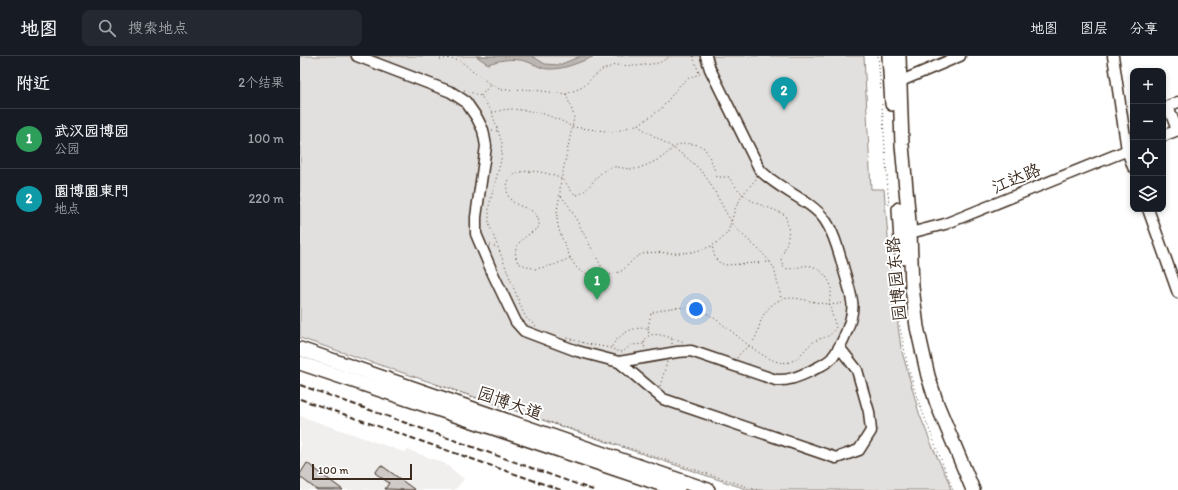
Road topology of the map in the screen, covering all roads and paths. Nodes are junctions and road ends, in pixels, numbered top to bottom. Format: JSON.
{"nodes":[{"id":1,"x":357,"y":56,"type":"edge"},
{"id":2,"x":671,"y":56,"type":"edge"},
{"id":3,"x":693,"y":56,"type":"edge"},
{"id":4,"x":706,"y":56,"type":"edge"},
{"id":5,"x":889,"y":56,"type":"edge"},
{"id":6,"x":899,"y":56,"type":"edge"},
{"id":7,"x":960,"y":56,"type":"edge"},
{"id":8,"x":1113,"y":56,"type":"edge"},
{"id":9,"x":440,"y":58,"type":"dead end"},
{"id":10,"x":710,"y":69,"type":"junction"},
{"id":11,"x":699,"y":74,"type":"junction"},
{"id":12,"x":896,"y":84,"type":"junction"},
{"id":13,"x":491,"y":85,"type":"junction"},
{"id":14,"x":566,"y":94,"type":"junction"},
{"id":15,"x":481,"y":96,"type":"dead end"},
{"id":16,"x":1178,"y":102,"type":"edge"},
{"id":17,"x":639,"y":124,"type":"junction"},
{"id":18,"x":572,"y":127,"type":"junction"},
{"id":19,"x":1178,"y":130,"type":"edge"},
{"id":20,"x":1166,"y":135,"type":"edge"},
{"id":21,"x":674,"y":149,"type":"junction"},
{"id":22,"x":1130,"y":149,"type":"edge"},
{"id":23,"x":754,"y":175,"type":"dead end"},
{"id":24,"x":562,"y":179,"type":"junction"},
{"id":25,"x":743,"y":194,"type":"junction"},
{"id":26,"x":561,"y":196,"type":"junction"},
{"id":27,"x":1149,"y":212,"type":"edge"},
{"id":28,"x":731,"y":220,"type":"junction"},
{"id":29,"x":910,"y":233,"type":"junction"},
{"id":30,"x":712,"y":246,"type":"junction"},
{"id":31,"x":570,"y":258,"type":"junction"},
{"id":32,"x":770,"y":262,"type":"junction"},
{"id":33,"x":607,"y":275,"type":"junction"},
{"id":34,"x":1178,"y":293,"type":"edge"},
{"id":35,"x":782,"y":298,"type":"junction"},
{"id":36,"x":852,"y":302,"type":"junction"},
{"id":37,"x":829,"y":304,"type":"junction"},
{"id":38,"x":540,"y":328,"type":"dead end"},
{"id":39,"x":648,"y":328,"type":"junction"},
{"id":40,"x":649,"y":335,"type":"junction"},
{"id":41,"x":565,"y":337,"type":"dead end"},
{"id":42,"x":672,"y":338,"type":"junction"},
{"id":43,"x":687,"y":343,"type":"dead end"},
{"id":44,"x":644,"y":344,"type":"junction"},
{"id":45,"x":749,"y":346,"type":"junction"},
{"id":46,"x":839,"y":347,"type":"junction"},
{"id":47,"x":611,"y":348,"type":"junction"},
{"id":48,"x":300,"y":349,"type":"edge"},
{"id":49,"x":645,"y":352,"type":"dead end"},
{"id":50,"x":671,"y":353,"type":"junction"},
{"id":51,"x":736,"y":359,"type":"dead end"},
{"id":52,"x":619,"y":362,"type":"junction"},
{"id":53,"x":300,"y":363,"type":"edge"},
{"id":54,"x":438,"y":385,"type":"dead end"},
{"id":55,"x":656,"y":393,"type":"junction"},
{"id":56,"x":678,"y":490,"type":"edge"},
{"id":57,"x":708,"y":490,"type":"edge"},
{"id":58,"x":757,"y":490,"type":"edge"},
{"id":59,"x":963,"y":490,"type":"edge"},
{"id":60,"x":973,"y":490,"type":"edge"}],
"edges":[{"from":1,"to":52,"type":"street"},
{"from":2,"to":14,"type":"path"},
{"from":3,"to":11,"type":"path"},
{"from":4,"to":10,"type":"street"},
{"from":5,"to":12,"type":"main road","name":"园博园东路"},
{"from":6,"to":12,"type":"main road","name":"园博园东路"},
{"from":7,"to":12,"type":"street"},
{"from":8,"to":22,"type":"street"},
{"from":9,"to":13,"type":"path"},
{"from":10,"to":11,"type":"path"},
{"from":10,"to":36,"type":"street"},
{"from":11,"to":17,"type":"path"},
{"from":12,"to":29,"type":"main road","name":"园博园东路"},
{"from":12,"to":59,"type":"main road","name":"园博园东路"},
{"from":13,"to":14,"type":"path"},
{"from":13,"to":15,"type":"path"},
{"from":14,"to":18,"type":"path"},
{"from":16,"to":19,"type":"street"},
{"from":17,"to":18,"type":"path"},
{"from":17,"to":21,"type":"path"},
{"from":18,"to":24,"type":"path"},
{"from":18,"to":38,"type":"path"},
{"from":19,"to":20,"type":"street"},
{"from":21,"to":24,"type":"path"},
{"from":21,"to":25,"type":"path"},
{"from":21,"to":28,"type":"path"},
{"from":22,"to":29,"type":"street","name":"江达路"},
{"from":23,"to":25,"type":"path"},
{"from":24,"to":26,"type":"path"},
{"from":24,"to":31,"type":"path"},
{"from":25,"to":28,"type":"path"},
{"from":25,"to":37,"type":"path"},
{"from":26,"to":31,"type":"path"},
{"from":26,"to":33,"type":"path"},
{"from":27,"to":34,"type":"street"},
{"from":28,"to":30,"type":"path"},
{"from":28,"to":32,"type":"path"},
{"from":29,"to":60,"type":"main road","name":"园博园东路"},
{"from":30,"to":32,"type":"path"},
{"from":30,"to":33,"type":"path"},
{"from":31,"to":33,"type":"path"},
{"from":32,"to":35,"type":"path"},
{"from":35,"to":37,"type":"path"},
{"from":35,"to":45,"type":"path"},
{"from":36,"to":37,"type":"path"},
{"from":36,"to":46,"type":"street"},
{"from":37,"to":45,"type":"path"},
{"from":39,"to":40,"type":"path"},
{"from":39,"to":45,"type":"path"},
{"from":39,"to":47,"type":"path"},
{"from":40,"to":42,"type":"path"},
{"from":40,"to":44,"type":"path"},
{"from":41,"to":47,"type":"path"},
{"from":42,"to":43,"type":"path"},
{"from":42,"to":50,"type":"path"},
{"from":44,"to":47,"type":"path"},
{"from":44,"to":49,"type":"path"},
{"from":45,"to":51,"type":"path"},
{"from":46,"to":50,"type":"street"},
{"from":46,"to":55,"type":"street"},
{"from":48,"to":57,"type":"main road","name":"园博大道"},
{"from":50,"to":52,"type":"street"},
{"from":50,"to":55,"type":"path"},
{"from":52,"to":55,"type":"street"},
{"from":53,"to":56,"type":"main road","name":"园博大道"},
{"from":54,"to":58,"type":"path"}]}
